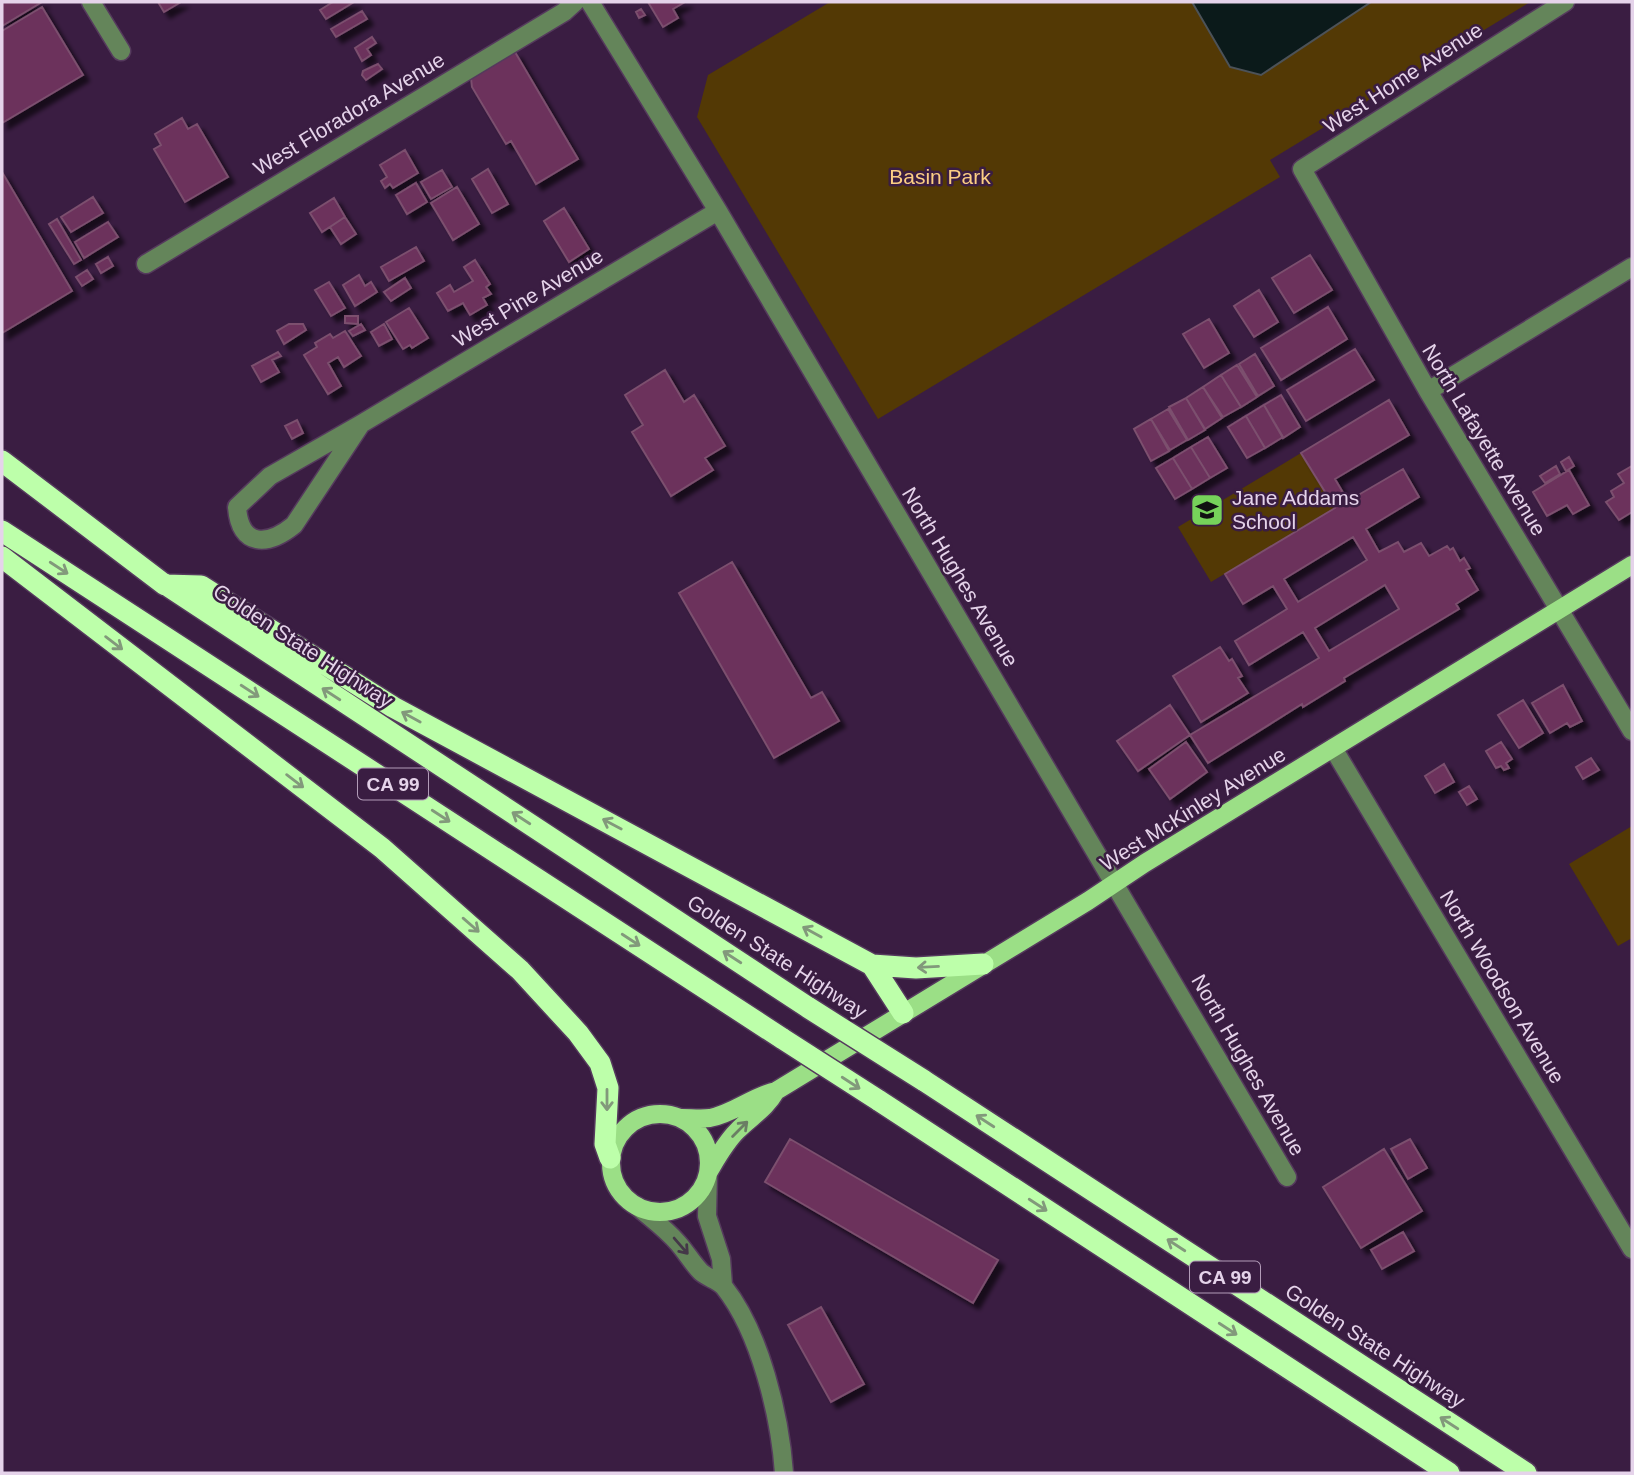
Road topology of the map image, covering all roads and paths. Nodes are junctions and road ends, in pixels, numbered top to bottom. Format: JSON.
{"nodes":[{"id":1,"x":91,"y":2,"type":"edge"},
{"id":2,"x":575,"y":2,"type":"edge"},
{"id":3,"x":590,"y":2,"type":"edge"},
{"id":4,"x":1565,"y":2,"type":"edge"},
{"id":5,"x":121,"y":51,"type":"dead end"},
{"id":6,"x":1302,"y":169,"type":"joint"},
{"id":7,"x":718,"y":211,"type":"junction"},
{"id":8,"x":146,"y":264,"type":"dead end"},
{"id":9,"x":1632,"y":267,"type":"edge"},
{"id":10,"x":1428,"y":391,"type":"junction"},
{"id":11,"x":361,"y":424,"type":"junction"},
{"id":12,"x":2,"y":461,"type":"edge"},
{"id":13,"x":2,"y":478,"type":"edge"},
{"id":14,"x":2,"y":531,"type":"edge"},
{"id":15,"x":2,"y":557,"type":"edge"},
{"id":16,"x":1632,"y":565,"type":"edge"},
{"id":17,"x":165,"y":584,"type":"junction"},
{"id":18,"x":1559,"y":609,"type":"junction"},
{"id":19,"x":1632,"y":731,"type":"edge"},
{"id":20,"x":1333,"y":748,"type":"junction"},
{"id":21,"x":1116,"y":884,"type":"junction"},
{"id":22,"x":983,"y":964,"type":"junction"},
{"id":23,"x":872,"y":965,"type":"junction"},
{"id":24,"x":903,"y":1013,"type":"junction"},
{"id":25,"x":776,"y":1091,"type":"junction"},
{"id":26,"x":682,"y":1118,"type":"junction"},
{"id":27,"x":610,"y":1158,"type":"junction"},
{"id":28,"x":708,"y":1172,"type":"junction"},
{"id":29,"x":1287,"y":1177,"type":"dead end"},
{"id":30,"x":638,"y":1207,"type":"junction"},
{"id":31,"x":1632,"y":1249,"type":"edge"},
{"id":32,"x":723,"y":1285,"type":"junction"},
{"id":33,"x":1491,"y":1450,"type":"junction"},
{"id":34,"x":784,"y":1473,"type":"edge"},
{"id":35,"x":1449,"y":1473,"type":"edge"},
{"id":36,"x":1526,"y":1473,"type":"edge"},
{"id":37,"x":1534,"y":1473,"type":"edge"}],
"edges":[{"from":1,"to":5,"type":"street"},
{"from":2,"to":8,"type":"street","name":"West Floradora Avenue"},
{"from":3,"to":7,"type":"street","name":"North Hughes Avenue"},
{"from":4,"to":6,"type":"street","name":"West Home Avenue"},
{"from":6,"to":10,"type":"street","name":"North Lafayette Avenue"},
{"from":7,"to":11,"type":"street","name":"West Pine Avenue"},
{"from":7,"to":21,"type":"street","name":"North Hughes Avenue"},
{"from":9,"to":10,"type":"street"},
{"from":10,"to":18,"type":"street","name":"North Lafayette Avenue"},
{"from":11,"to":11,"type":"street","name":"West Pine Avenue"},
{"from":12,"to":17,"type":"highway"},
{"from":13,"to":17,"type":"highway","name":"Golden State Highway","number":"CA 99"},
{"from":14,"to":35,"type":"highway","number":"CA 99","one_way":true,"bridge":true},
{"from":15,"to":27,"type":"highway","one_way":true},
{"from":16,"to":18,"type":"main road","name":"West McKinley Avenue"},
{"from":23,"to":17,"type":"highway","one_way":true},
{"from":33,"to":17,"type":"highway","name":"Golden State Highway","number":"CA 99","one_way":true,"bridge":true},
{"from":18,"to":19,"type":"street","name":"North Lafayette Avenue"},
{"from":18,"to":20,"type":"main road","name":"West McKinley Avenue"},
{"from":20,"to":21,"type":"main road","name":"West McKinley Avenue"},
{"from":20,"to":31,"type":"street","name":"North Woodson Avenue"},
{"from":21,"to":22,"type":"main road","name":"West McKinley Avenue"},
{"from":21,"to":29,"type":"street","name":"North Hughes Avenue"},
{"from":22,"to":23,"type":"highway","one_way":true},
{"from":22,"to":24,"type":"main road","name":"West McKinley Avenue"},
{"from":23,"to":24,"type":"highway"},
{"from":24,"to":25,"type":"main road","name":"West McKinley Avenue"},
{"from":25,"to":26,"type":"main road","name":"West McKinley Avenue"},
{"from":28,"to":25,"type":"main road","name":"West McKinley Avenue","one_way":true},
{"from":26,"to":27,"type":"main road","name":"West McKinley Avenue"},
{"from":26,"to":28,"type":"main road"},
{"from":27,"to":30,"type":"main road"},
{"from":28,"to":30,"type":"main road","name":"West McKinley Avenue"},
{"from":28,"to":32,"type":"street"},
{"from":30,"to":32,"type":"street","one_way":true},
{"from":32,"to":34,"type":"street"},
{"from":33,"to":36,"type":"highway","name":"Golden State Highway","number":"CA 99"},
{"from":33,"to":37,"type":"highway"}]}
